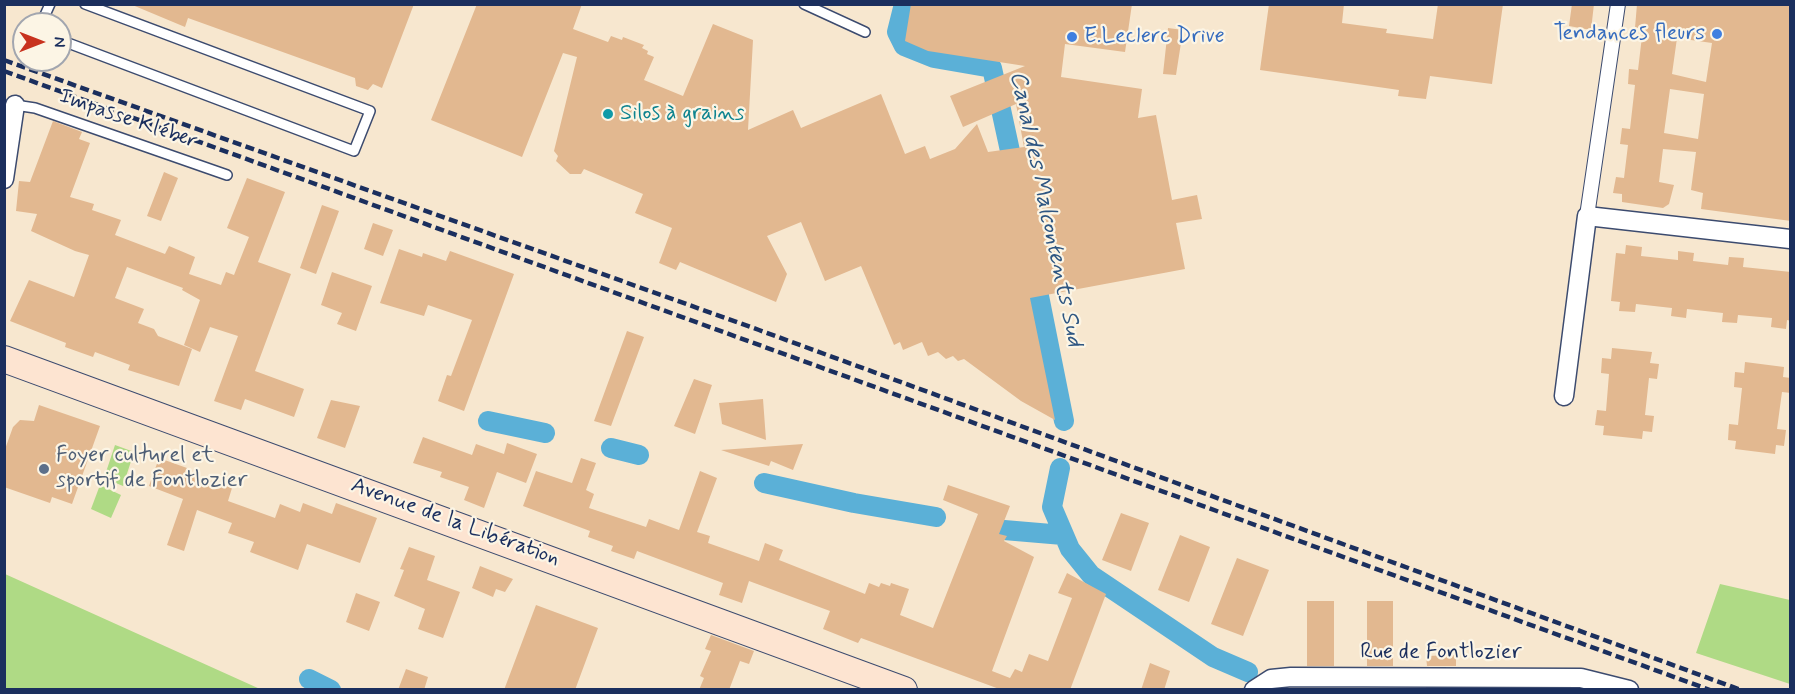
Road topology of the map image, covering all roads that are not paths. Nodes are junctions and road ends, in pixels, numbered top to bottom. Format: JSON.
{"nodes":[{"id":1,"x":85,"y":4,"type":"edge"},
{"id":2,"x":804,"y":4,"type":"edge"},
{"id":3,"x":1618,"y":4,"type":"edge"},
{"id":4,"x":864,"y":32,"type":"dead end"},
{"id":5,"x":72,"y":45,"type":"edge"},
{"id":6,"x":15,"y":105,"type":"joint"},
{"id":7,"x":227,"y":175,"type":"dead end"},
{"id":8,"x":4,"y":180,"type":"edge"},
{"id":9,"x":1587,"y":216,"type":"junction"},
{"id":10,"x":1791,"y":239,"type":"edge"},
{"id":11,"x":4,"y":359,"type":"edge"},
{"id":12,"x":1564,"y":396,"type":"dead end"},
{"id":13,"x":904,"y":690,"type":"edge"},
{"id":14,"x":1254,"y":690,"type":"edge"},
{"id":15,"x":1629,"y":690,"type":"edge"}],
"edges":[{"from":1,"to":5,"type":"lane"},
{"from":2,"to":4,"type":"lane"},
{"from":3,"to":9,"type":"street"},
{"from":6,"to":7,"type":"lane","name":"Impasse Kléber"},
{"from":6,"to":8,"type":"street"},
{"from":9,"to":10,"type":"street"},
{"from":9,"to":12,"type":"street"},
{"from":11,"to":13,"type":"main road","name":"Avenue de la Libération"},
{"from":14,"to":15,"type":"street","name":"Rue de Fontlozier"}]}
